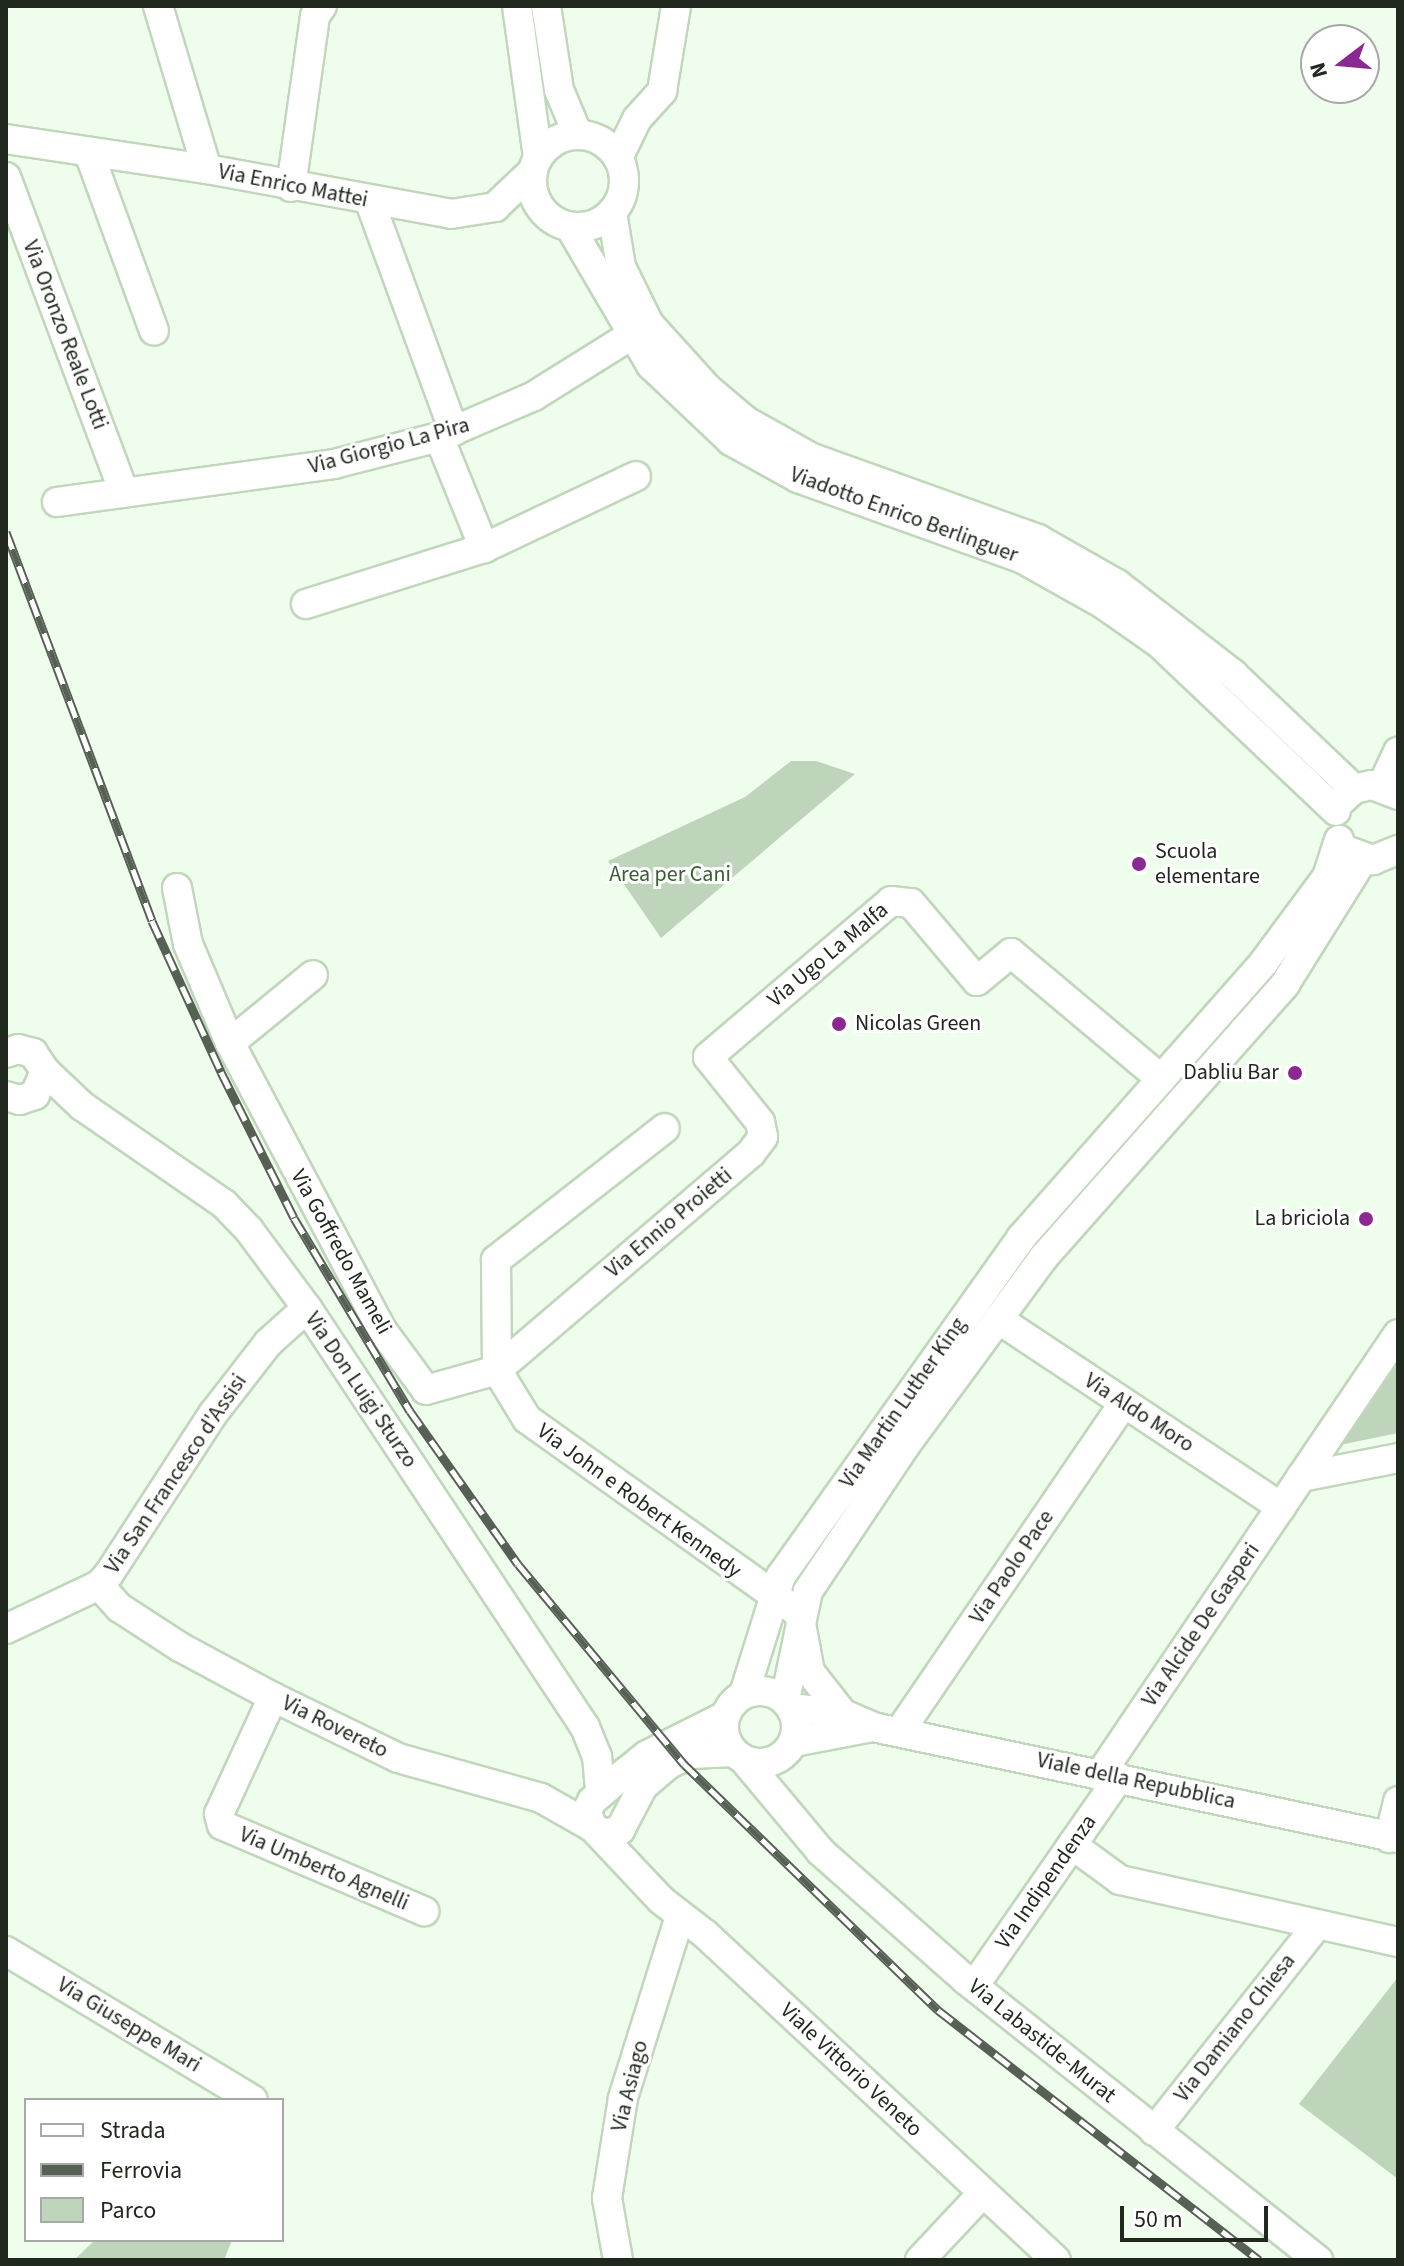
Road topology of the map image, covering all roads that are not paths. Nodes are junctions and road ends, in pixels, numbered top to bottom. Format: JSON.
{"nodes":[{"id":1,"x":158,"y":6,"type":"edge"},
{"id":2,"x":322,"y":6,"type":"edge"},
{"id":3,"x":517,"y":6,"type":"edge"},
{"id":4,"x":546,"y":6,"type":"edge"},
{"id":5,"x":676,"y":6,"type":"edge"},
{"id":6,"x":637,"y":119,"type":"junction"},
{"id":7,"x":584,"y":136,"type":"junction"},
{"id":8,"x":6,"y":139,"type":"edge"},
{"id":9,"x":89,"y":153,"type":"junction"},
{"id":10,"x":618,"y":158,"type":"junction"},
{"id":11,"x":536,"y":164,"type":"junction"},
{"id":12,"x":207,"y":169,"type":"junction"},
{"id":13,"x":6,"y":177,"type":"edge"},
{"id":14,"x":291,"y":187,"type":"junction"},
{"id":15,"x":370,"y":202,"type":"junction"},
{"id":16,"x":495,"y":207,"type":"junction"},
{"id":17,"x":612,"y":212,"type":"junction"},
{"id":18,"x":558,"y":220,"type":"junction"},
{"id":19,"x":640,"y":330,"type":"junction"},
{"id":20,"x":154,"y":331,"type":"dead end"},
{"id":21,"x":447,"y":434,"type":"junction"},
{"id":22,"x":636,"y":476,"type":"dead end"},
{"id":23,"x":124,"y":493,"type":"junction"},
{"id":24,"x":57,"y":502,"type":"dead end"},
{"id":25,"x":484,"y":548,"type":"junction"},
{"id":26,"x":306,"y":604,"type":"dead end"},
{"id":27,"x":1225,"y":684,"type":"junction"},
{"id":28,"x":1398,"y":751,"type":"edge"},
{"id":29,"x":1354,"y":789,"type":"junction"},
{"id":30,"x":1390,"y":791,"type":"edge"},
{"id":31,"x":1336,"y":811,"type":"junction"},
{"id":32,"x":1339,"y":840,"type":"junction"},
{"id":33,"x":1387,"y":857,"type":"edge"},
{"id":34,"x":177,"y":888,"type":"dead end"},
{"id":35,"x":313,"y":975,"type":"dead end"},
{"id":36,"x":230,"y":1043,"type":"junction"},
{"id":37,"x":13,"y":1047,"type":"edge"},
{"id":38,"x":708,"y":1057,"type":"joint"},
{"id":39,"x":1161,"y":1079,"type":"junction"},
{"id":40,"x":40,"y":1083,"type":"junction"},
{"id":41,"x":6,"y":1096,"type":"edge"},
{"id":42,"x":665,"y":1128,"type":"dead end"},
{"id":43,"x":1109,"y":1138,"type":"junction"},
{"id":44,"x":1130,"y":1159,"type":"junction"},
{"id":45,"x":307,"y":1308,"type":"junction"},
{"id":46,"x":998,"y":1319,"type":"junction"},
{"id":47,"x":1398,"y":1334,"type":"edge"},
{"id":48,"x":497,"y":1370,"type":"junction"},
{"id":49,"x":1124,"y":1403,"type":"junction"},
{"id":50,"x":1398,"y":1458,"type":"edge"},
{"id":51,"x":1301,"y":1477,"type":"junction"},
{"id":52,"x":1281,"y":1507,"type":"junction"},
{"id":53,"x":99,"y":1585,"type":"junction"},
{"id":54,"x":774,"y":1599,"type":"junction"},
{"id":55,"x":799,"y":1613,"type":"junction"},
{"id":56,"x":14,"y":1619,"type":"edge"},
{"id":57,"x":744,"y":1694,"type":"junction"},
{"id":58,"x":273,"y":1697,"type":"junction"},
{"id":59,"x":788,"y":1704,"type":"junction"},
{"id":60,"x":843,"y":1714,"type":"junction"},
{"id":61,"x":725,"y":1716,"type":"junction"},
{"id":62,"x":585,"y":1727,"type":"junction"},
{"id":63,"x":886,"y":1729,"type":"junction"},
{"id":64,"x":789,"y":1748,"type":"junction"},
{"id":65,"x":647,"y":1755,"type":"junction"},
{"id":66,"x":740,"y":1757,"type":"junction"},
{"id":67,"x":1110,"y":1775,"type":"junction"},
{"id":68,"x":600,"y":1794,"type":"junction"},
{"id":69,"x":1398,"y":1801,"type":"edge"},
{"id":70,"x":782,"y":1804,"type":"junction"},
{"id":71,"x":628,"y":1823,"type":"junction"},
{"id":72,"x":594,"y":1830,"type":"junction"},
{"id":73,"x":1394,"y":1838,"type":"edge"},
{"id":74,"x":1072,"y":1845,"type":"junction"},
{"id":75,"x":643,"y":1884,"type":"junction"},
{"id":76,"x":424,"y":1911,"type":"dead end"},
{"id":77,"x":680,"y":1916,"type":"junction"},
{"id":78,"x":1317,"y":1925,"type":"junction"},
{"id":79,"x":1398,"y":1942,"type":"edge"},
{"id":80,"x":6,"y":1951,"type":"edge"},
{"id":81,"x":974,"y":1986,"type":"junction"},
{"id":82,"x":250,"y":2098,"type":"edge"},
{"id":83,"x":1154,"y":2131,"type":"junction"},
{"id":84,"x":983,"y":2193,"type":"junction"},
{"id":85,"x":618,"y":2260,"type":"edge"},
{"id":86,"x":920,"y":2260,"type":"edge"},
{"id":87,"x":1056,"y":2260,"type":"edge"},
{"id":88,"x":1318,"y":2260,"type":"edge"}],
"edges":[{"from":1,"to":12,"type":"street"},
{"from":2,"to":14,"type":"street"},
{"from":3,"to":11,"type":"street"},
{"from":4,"to":7,"type":"street"},
{"from":5,"to":6,"type":"street"},
{"from":6,"to":7,"type":"street"},
{"from":6,"to":10,"type":"street"},
{"from":7,"to":10,"type":"street"},
{"from":7,"to":11,"type":"street"},
{"from":8,"to":9,"type":"street","name":"Via Enrico Mattei"},
{"from":9,"to":12,"type":"street","name":"Via Enrico Mattei"},
{"from":9,"to":20,"type":"street"},
{"from":10,"to":17,"type":"street"},
{"from":11,"to":16,"type":"street"},
{"from":11,"to":18,"type":"street"},
{"from":12,"to":14,"type":"street","name":"Via Enrico Mattei"},
{"from":13,"to":23,"type":"street","name":"Via Oronzo Reale Lotti"},
{"from":14,"to":15,"type":"street","name":"Via Enrico Mattei"},
{"from":15,"to":16,"type":"street","name":"Via Enrico Mattei"},
{"from":15,"to":21,"type":"street"},
{"from":16,"to":18,"type":"street","name":"Via Enrico Mattei"},
{"from":17,"to":18,"type":"street"},
{"from":17,"to":19,"type":"street","name":"Viadotto Enrico Berlinguer"},
{"from":18,"to":19,"type":"street","name":"Viadotto Enrico Berlinguer"},
{"from":19,"to":21,"type":"street","name":"Via Giorgio La Pira"},
{"from":19,"to":27,"type":"street","name":"Viadotto Enrico Berlinguer"},
{"from":21,"to":23,"type":"street","name":"Via Giorgio La Pira"},
{"from":21,"to":25,"type":"street"},
{"from":22,"to":25,"type":"street"},
{"from":23,"to":24,"type":"street","name":"Via Giorgio La Pira"},
{"from":25,"to":26,"type":"street"},
{"from":27,"to":29,"type":"street","name":"Viadotto Enrico Berlinguer"},
{"from":27,"to":31,"type":"street","name":"Viadotto Enrico Berlinguer"},
{"from":28,"to":30,"type":"street"},
{"from":29,"to":30,"type":"street"},
{"from":29,"to":31,"type":"street"},
{"from":31,"to":32,"type":"street"},
{"from":32,"to":33,"type":"street"},
{"from":32,"to":39,"type":"street","name":"Via Martin Luther King"},
{"from":33,"to":44,"type":"street","name":"Via Martin Luther King"},
{"from":34,"to":36,"type":"street","name":"Via Goffredo Mameli"},
{"from":35,"to":36,"type":"street"},
{"from":36,"to":48,"type":"street","name":"Via Goffredo Mameli"},
{"from":37,"to":40,"type":"street","name":"Via Don Luigi Sturzo"},
{"from":38,"to":39,"type":"street","name":"Via Ugo La Malfa"},
{"from":38,"to":48,"type":"street","name":"Via Ennio Proietti"},
{"from":39,"to":43,"type":"street","name":"Via Martin Luther King"},
{"from":40,"to":41,"type":"street"},
{"from":40,"to":45,"type":"street","name":"Via Don Luigi Sturzo"},
{"from":42,"to":48,"type":"street"},
{"from":43,"to":44,"type":"street"},
{"from":43,"to":54,"type":"street","name":"Via Martin Luther King"},
{"from":44,"to":46,"type":"street","name":"Via Martin Luther King"},
{"from":45,"to":53,"type":"street","name":"Via San Francesco d'Assisi"},
{"from":45,"to":62,"type":"street","name":"Via Don Luigi Sturzo"},
{"from":46,"to":49,"type":"street","name":"Via Aldo Moro"},
{"from":46,"to":55,"type":"street","name":"Via Martin Luther King"},
{"from":47,"to":51,"type":"street","name":"Via Alcide De Gasperi"},
{"from":48,"to":54,"type":"street","name":"Via John e Robert Kennedy"},
{"from":49,"to":52,"type":"street","name":"Via Aldo Moro"},
{"from":49,"to":63,"type":"street","name":"Via Paolo Pace"},
{"from":50,"to":51,"type":"street"},
{"from":51,"to":52,"type":"street","name":"Via Alcide De Gasperi"},
{"from":52,"to":67,"type":"street","name":"Via Alcide De Gasperi"},
{"from":53,"to":56,"type":"street","name":"Via San Francesco d'Assisi"},
{"from":53,"to":58,"type":"street","name":"Via Rovereto"},
{"from":54,"to":55,"type":"street","name":"Via John e Robert Kennedy"},
{"from":54,"to":57,"type":"street","name":"Via Martin Luther King"},
{"from":55,"to":59,"type":"street","name":"Via Martin Luther King"},
{"from":55,"to":60,"type":"street","name":"Viale della Repubblica"},
{"from":57,"to":59,"type":"street"},
{"from":57,"to":61,"type":"street"},
{"from":58,"to":72,"type":"street","name":"Via Rovereto"},
{"from":58,"to":76,"type":"street","name":"Via Umberto Agnelli"},
{"from":59,"to":60,"type":"street","name":"Viale della Repubblica"},
{"from":59,"to":64,"type":"street"},
{"from":60,"to":63,"type":"street","name":"Viale della Repubblica"},
{"from":61,"to":65,"type":"street"},
{"from":61,"to":66,"type":"street"},
{"from":62,"to":65,"type":"street","name":"Via Don Luigi Sturzo"},
{"from":62,"to":68,"type":"street","name":"Via Don Luigi Sturzo"},
{"from":63,"to":64,"type":"street","name":"Viale della Repubblica"},
{"from":63,"to":67,"type":"street","name":"Viale della Repubblica"},
{"from":64,"to":66,"type":"street"},
{"from":64,"to":70,"type":"street"},
{"from":65,"to":68,"type":"street"},
{"from":66,"to":70,"type":"street","name":"Via Labastide-Murat"},
{"from":66,"to":71,"type":"street"},
{"from":67,"to":73,"type":"street","name":"Viale della Repubblica"},
{"from":67,"to":74,"type":"street","name":"Via Indipendenza"},
{"from":68,"to":72,"type":"street","name":"Via Don Luigi Sturzo"},
{"from":69,"to":73,"type":"street"},
{"from":70,"to":81,"type":"street","name":"Via Labastide-Murat"},
{"from":71,"to":72,"type":"street"},
{"from":71,"to":75,"type":"street"},
{"from":72,"to":75,"type":"street","name":"Viale Vittorio Veneto"},
{"from":74,"to":78,"type":"street","name":"Via Damiano Chiesa"},
{"from":74,"to":81,"type":"street","name":"Via Indipendenza"},
{"from":75,"to":77,"type":"street","name":"Viale Vittorio Veneto"},
{"from":77,"to":84,"type":"street","name":"Viale Vittorio Veneto"},
{"from":77,"to":85,"type":"street","name":"Via Asiago"},
{"from":78,"to":79,"type":"street","name":"Via Damiano Chiesa"},
{"from":78,"to":83,"type":"street","name":"Via Damiano Chiesa"},
{"from":80,"to":82,"type":"street","name":"Via Giuseppe Mari"},
{"from":81,"to":83,"type":"street","name":"Via Labastide-Murat"},
{"from":83,"to":88,"type":"street","name":"Via Labastide-Murat"},
{"from":84,"to":86,"type":"street"},
{"from":84,"to":87,"type":"street","name":"Viale Vittorio Veneto"}]}
